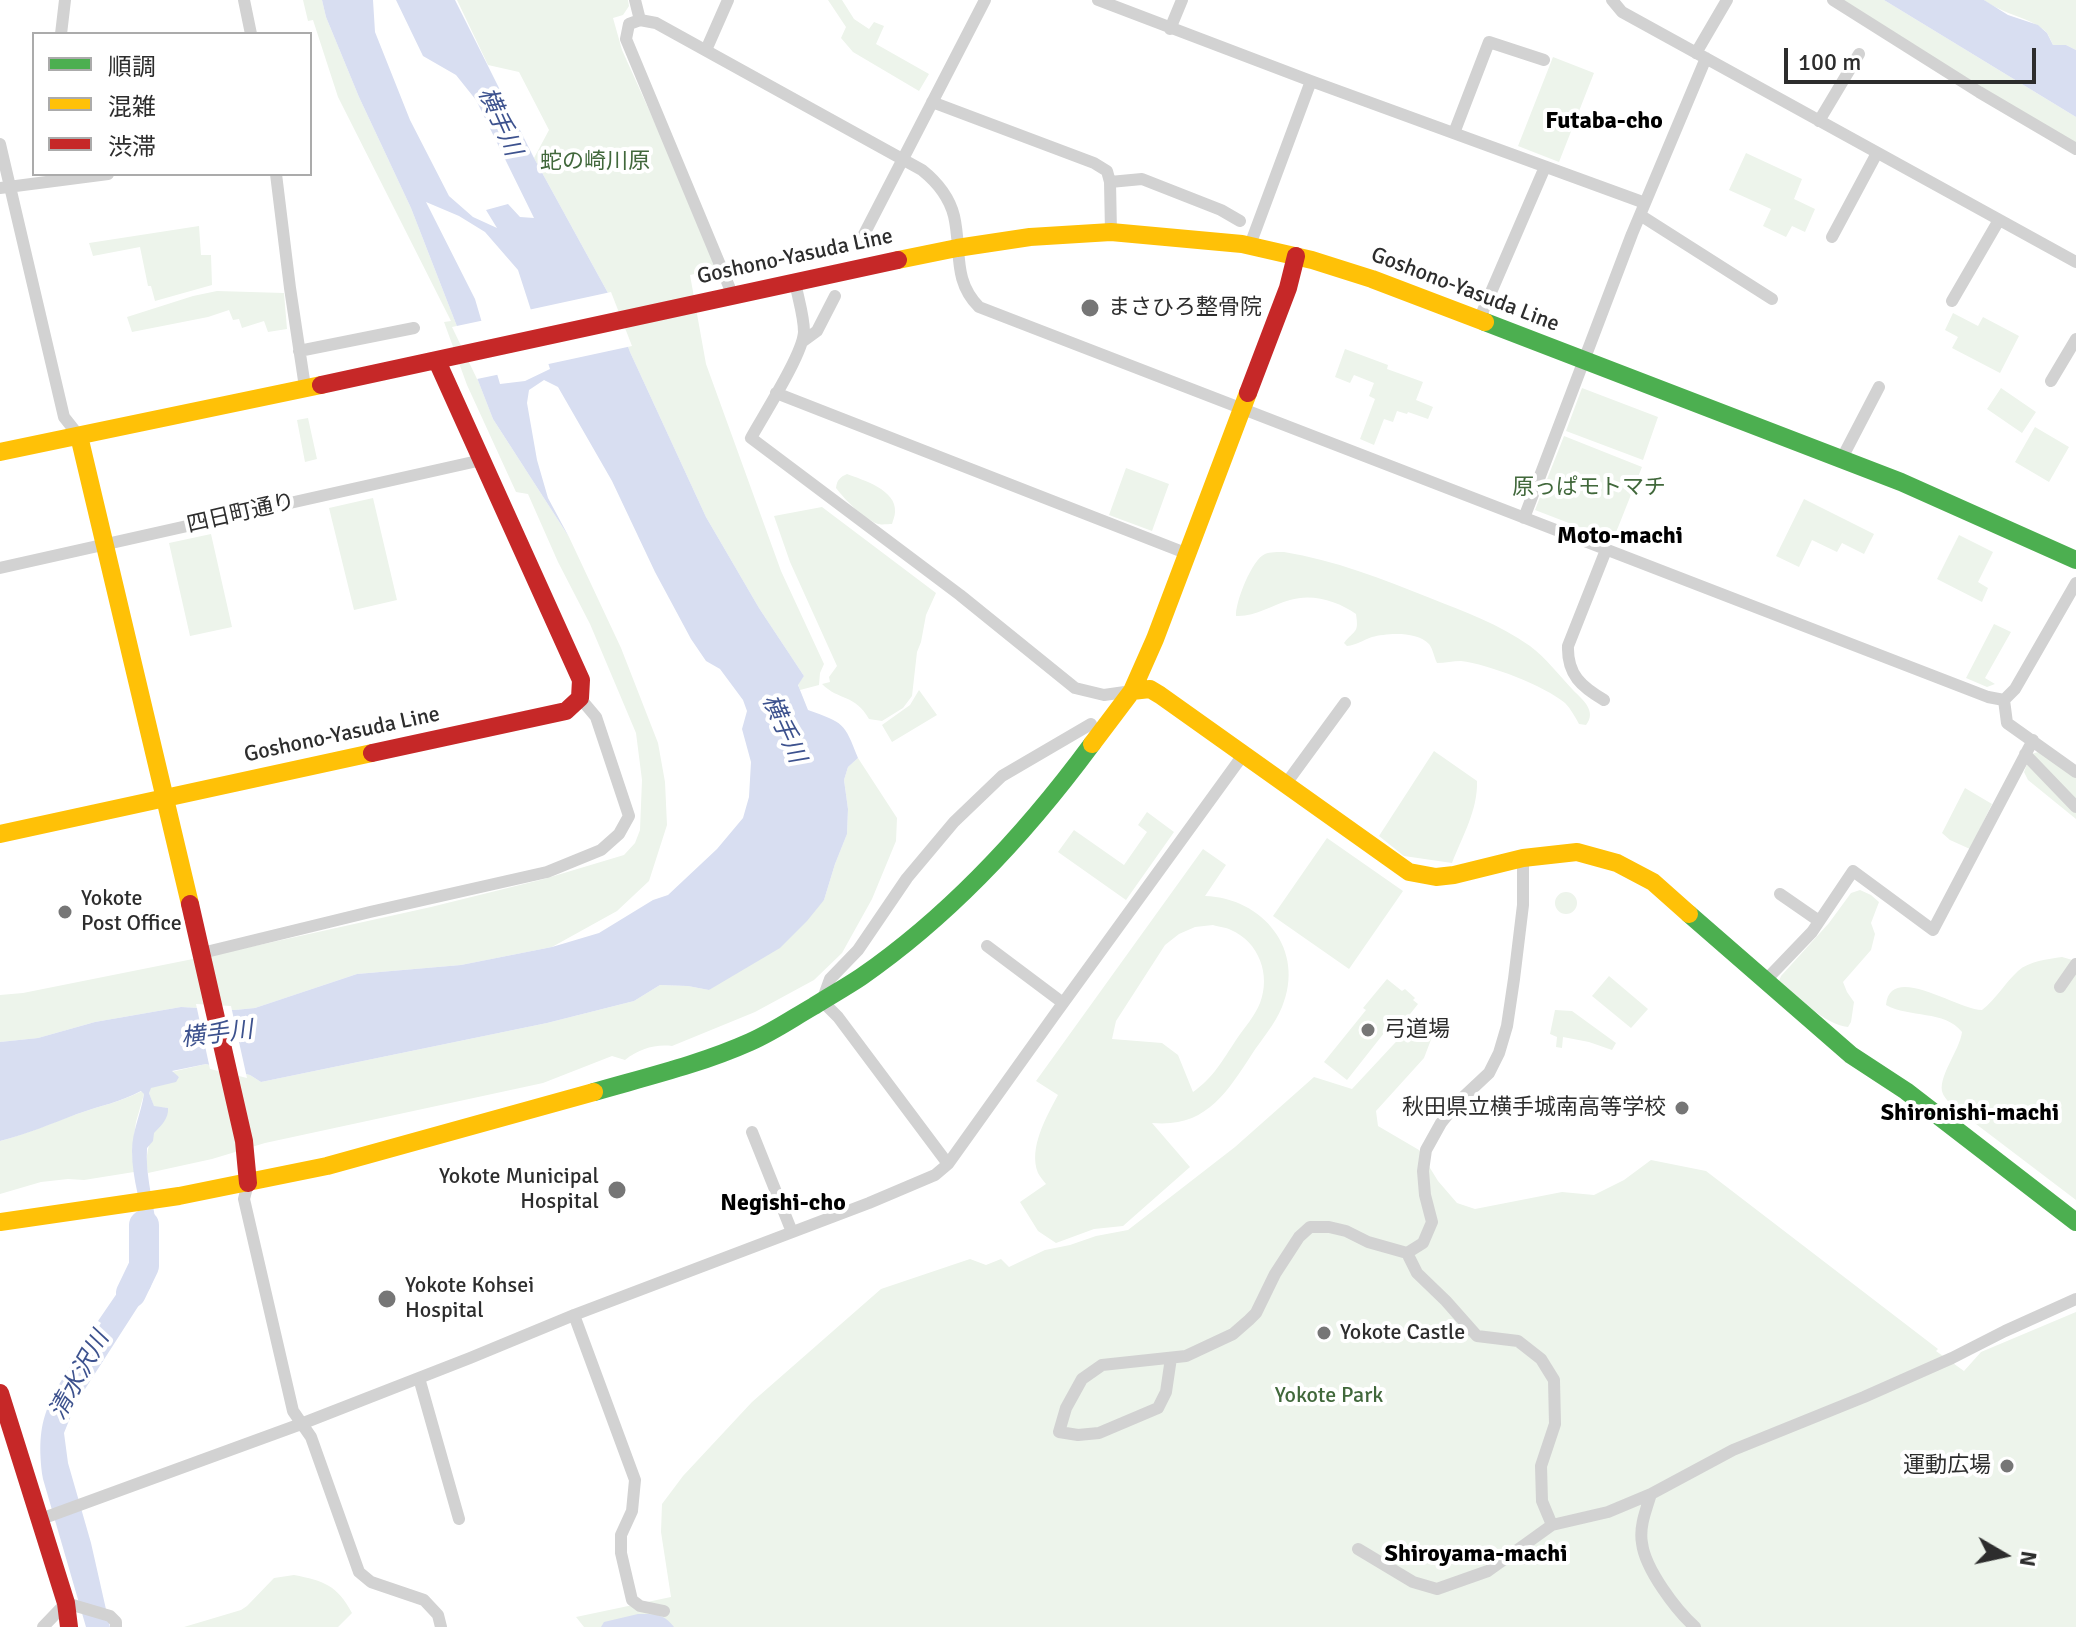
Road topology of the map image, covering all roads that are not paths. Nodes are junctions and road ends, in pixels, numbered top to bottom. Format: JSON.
{"nodes":[{"id":1,"x":65,"y":0,"type":"edge"},
{"id":2,"x":244,"y":0,"type":"edge"},
{"id":3,"x":635,"y":0,"type":"edge"},
{"id":4,"x":728,"y":0,"type":"edge"},
{"id":5,"x":985,"y":0,"type":"edge"},
{"id":6,"x":1098,"y":0,"type":"edge"},
{"id":7,"x":1182,"y":0,"type":"edge"},
{"id":8,"x":1612,"y":0,"type":"edge"},
{"id":9,"x":1727,"y":0,"type":"edge"},
{"id":10,"x":1833,"y":0,"type":"edge"},
{"id":11,"x":1123,"y":5,"type":"edge"},
{"id":12,"x":640,"y":20,"type":"junction"},
{"id":13,"x":1170,"y":29,"type":"junction"},
{"id":14,"x":61,"y":32,"type":"edge"},
{"id":15,"x":251,"y":32,"type":"edge"},
{"id":16,"x":706,"y":50,"type":"junction"},
{"id":17,"x":1859,"y":54,"type":"dead end"},
{"id":18,"x":1701,"y":56,"type":"junction"},
{"id":19,"x":1544,"y":60,"type":"dead end"},
{"id":20,"x":1311,"y":81,"type":"junction"},
{"id":21,"x":932,"y":102,"type":"junction"},
{"id":22,"x":1819,"y":121,"type":"junction"},
{"id":23,"x":1454,"y":133,"type":"junction"},
{"id":24,"x":0,"y":144,"type":"edge"},
{"id":25,"x":2076,"y":149,"type":"edge"},
{"id":26,"x":1877,"y":153,"type":"junction"},
{"id":27,"x":903,"y":158,"type":"junction"},
{"id":28,"x":1545,"y":167,"type":"junction"},
{"id":29,"x":76,"y":176,"type":"edge"},
{"id":30,"x":276,"y":176,"type":"edge"},
{"id":31,"x":1110,"y":182,"type":"junction"},
{"id":32,"x":4,"y":187,"type":"edge"},
{"id":33,"x":1643,"y":209,"type":"junction"},
{"id":34,"x":1999,"y":220,"type":"junction"},
{"id":35,"x":1240,"y":221,"type":"dead end"},
{"id":36,"x":1111,"y":232,"type":"junction"},
{"id":37,"x":1832,"y":237,"type":"dead end"},
{"id":38,"x":1250,"y":245,"type":"junction"},
{"id":39,"x":858,"y":246,"type":"dead end"},
{"id":40,"x":957,"y":248,"type":"junction"},
{"id":41,"x":1296,"y":256,"type":"junction"},
{"id":42,"x":2076,"y":262,"type":"edge"},
{"id":43,"x":795,"y":282,"type":"junction"},
{"id":44,"x":733,"y":296,"type":"junction"},
{"id":45,"x":835,"y":296,"type":"dead end"},
{"id":46,"x":1772,"y":299,"type":"dead end"},
{"id":47,"x":1952,"y":301,"type":"dead end"},
{"id":48,"x":1479,"y":320,"type":"junction"},
{"id":49,"x":414,"y":328,"type":"dead end"},
{"id":50,"x":2076,"y":339,"type":"edge"},
{"id":51,"x":802,"y":342,"type":"junction"},
{"id":52,"x":299,"y":351,"type":"junction"},
{"id":53,"x":437,"y":361,"type":"junction"},
{"id":54,"x":1583,"y":361,"type":"junction"},
{"id":55,"x":2051,"y":381,"type":"dead end"},
{"id":56,"x":305,"y":387,"type":"junction"},
{"id":57,"x":1879,"y":387,"type":"dead end"},
{"id":58,"x":776,"y":393,"type":"junction"},
{"id":59,"x":1242,"y":409,"type":"junction"},
{"id":60,"x":79,"y":436,"type":"junction"},
{"id":61,"x":0,"y":452,"type":"edge"},
{"id":62,"x":482,"y":460,"type":"junction"},
{"id":63,"x":1841,"y":460,"type":"junction"},
{"id":64,"x":1524,"y":518,"type":"junction"},
{"id":65,"x":106,"y":545,"type":"junction"},
{"id":66,"x":1606,"y":550,"type":"junction"},
{"id":67,"x":1188,"y":554,"type":"junction"},
{"id":68,"x":2076,"y":560,"type":"edge"},
{"id":69,"x":0,"y":568,"type":"edge"},
{"id":70,"x":2076,"y":583,"type":"edge"},
{"id":71,"x":1132,"y":691,"type":"junction"},
{"id":72,"x":580,"y":698,"type":"junction"},
{"id":73,"x":1604,"y":700,"type":"dead end"},
{"id":74,"x":2004,"y":700,"type":"junction"},
{"id":75,"x":1345,"y":703,"type":"dead end"},
{"id":76,"x":1091,"y":724,"type":"dead end"},
{"id":77,"x":2033,"y":740,"type":"junction"},
{"id":78,"x":2025,"y":754,"type":"junction"},
{"id":79,"x":1243,"y":755,"type":"junction"},
{"id":80,"x":2076,"y":772,"type":"edge"},
{"id":81,"x":1285,"y":785,"type":"junction"},
{"id":82,"x":165,"y":798,"type":"junction"},
{"id":83,"x":2076,"y":807,"type":"edge"},
{"id":84,"x":0,"y":834,"type":"edge"},
{"id":85,"x":1523,"y":858,"type":"junction"},
{"id":86,"x":1780,"y":894,"type":"dead end"},
{"id":87,"x":1819,"y":921,"type":"junction"},
{"id":88,"x":987,"y":946,"type":"dead end"},
{"id":89,"x":202,"y":953,"type":"junction"},
{"id":90,"x":2076,"y":964,"type":"edge"},
{"id":91,"x":1765,"y":981,"type":"junction"},
{"id":92,"x":2060,"y":987,"type":"dead end"},
{"id":93,"x":822,"y":1001,"type":"junction"},
{"id":94,"x":1063,"y":1003,"type":"junction"},
{"id":95,"x":752,"y":1132,"type":"dead end"},
{"id":96,"x":948,"y":1164,"type":"junction"},
{"id":97,"x":248,"y":1183,"type":"junction"},
{"id":98,"x":0,"y":1222,"type":"edge"},
{"id":99,"x":2076,"y":1222,"type":"edge"},
{"id":100,"x":792,"y":1232,"type":"junction"},
{"id":101,"x":1407,"y":1253,"type":"junction"},
{"id":102,"x":2076,"y":1299,"type":"edge"},
{"id":103,"x":574,"y":1315,"type":"junction"},
{"id":104,"x":1171,"y":1358,"type":"junction"},
{"id":105,"x":419,"y":1378,"type":"junction"},
{"id":106,"x":0,"y":1393,"type":"edge"},
{"id":107,"x":301,"y":1424,"type":"junction"},
{"id":108,"x":1651,"y":1494,"type":"junction"},
{"id":109,"x":45,"y":1517,"type":"junction"},
{"id":110,"x":459,"y":1519,"type":"dead end"},
{"id":111,"x":1552,"y":1525,"type":"junction"},
{"id":112,"x":1358,"y":1549,"type":"dead end"},
{"id":113,"x":71,"y":1605,"type":"junction"},
{"id":114,"x":664,"y":1611,"type":"dead end"},
{"id":115,"x":114,"y":1618,"type":"edge"},
{"id":116,"x":43,"y":1627,"type":"edge"},
{"id":117,"x":69,"y":1627,"type":"edge"},
{"id":118,"x":441,"y":1627,"type":"edge"},
{"id":119,"x":1695,"y":1627,"type":"edge"}],
"edges":[{"from":1,"to":14,"type":"street"},
{"from":2,"to":15,"type":"street"},
{"from":3,"to":12,"type":"street"},
{"from":4,"to":16,"type":"street"},
{"from":5,"to":21,"type":"street"},
{"from":6,"to":11,"type":"street"},
{"from":7,"to":13,"type":"street"},
{"from":8,"to":18,"type":"street"},
{"from":9,"to":18,"type":"street"},
{"from":10,"to":25,"type":"street"},
{"from":11,"to":13,"type":"street"},
{"from":12,"to":16,"type":"street"},
{"from":12,"to":44,"type":"street"},
{"from":13,"to":20,"type":"street"},
{"from":16,"to":27,"type":"street"},
{"from":17,"to":22,"type":"street"},
{"from":18,"to":22,"type":"street"},
{"from":18,"to":33,"type":"street"},
{"from":19,"to":23,"type":"street"},
{"from":20,"to":23,"type":"street"},
{"from":20,"to":38,"type":"street"},
{"from":21,"to":27,"type":"street"},
{"from":21,"to":31,"type":"street"},
{"from":22,"to":26,"type":"street"},
{"from":23,"to":28,"type":"street"},
{"from":24,"to":32,"type":"street"},
{"from":26,"to":34,"type":"street"},
{"from":26,"to":37,"type":"street"},
{"from":27,"to":39,"type":"street"},
{"from":27,"to":40,"type":"street"},
{"from":28,"to":33,"type":"street"},
{"from":28,"to":48,"type":"street"},
{"from":29,"to":32,"type":"street"},
{"from":30,"to":52,"type":"street"},
{"from":31,"to":35,"type":"street"},
{"from":31,"to":36,"type":"street"},
{"from":32,"to":60,"type":"street"},
{"from":33,"to":46,"type":"street"},
{"from":33,"to":54,"type":"street"},
{"from":34,"to":42,"type":"street"},
{"from":34,"to":47,"type":"street"},
{"from":36,"to":38,"type":"street","name":"Goshono-Yasuda Line"},
{"from":36,"to":40,"type":"street","name":"Goshono-Yasuda Line"},
{"from":38,"to":41,"type":"street","name":"Goshono-Yasuda Line"},
{"from":40,"to":43,"type":"street","name":"Goshono-Yasuda Line"},
{"from":40,"to":59,"type":"street"},
{"from":41,"to":48,"type":"street","name":"Goshono-Yasuda Line"},
{"from":41,"to":59,"type":"street"},
{"from":43,"to":44,"type":"street","name":"Goshono-Yasuda Line"},
{"from":43,"to":51,"type":"street"},
{"from":44,"to":53,"type":"street","name":"Goshono-Yasuda Line"},
{"from":45,"to":51,"type":"street"},
{"from":48,"to":54,"type":"street","name":"Goshono-Yasuda Line"},
{"from":49,"to":52,"type":"street"},
{"from":50,"to":55,"type":"street"},
{"from":51,"to":58,"type":"street"},
{"from":52,"to":56,"type":"street"},
{"from":53,"to":56,"type":"street","name":"Goshono-Yasuda Line"},
{"from":53,"to":62,"type":"street"},
{"from":54,"to":63,"type":"street","name":"Goshono-Yasuda Line"},
{"from":54,"to":64,"type":"street"},
{"from":56,"to":60,"type":"street","name":"Goshono-Yasuda Line"},
{"from":57,"to":63,"type":"street"},
{"from":58,"to":67,"type":"street"},
{"from":58,"to":71,"type":"street"},
{"from":59,"to":64,"type":"street"},
{"from":59,"to":67,"type":"street"},
{"from":60,"to":61,"type":"street","name":"Goshono-Yasuda Line"},
{"from":60,"to":65,"type":"street"},
{"from":62,"to":65,"type":"street","name":"四日町通り"},
{"from":62,"to":72,"type":"street"},
{"from":63,"to":68,"type":"street","name":"Goshono-Yasuda Line"},
{"from":64,"to":66,"type":"street"},
{"from":65,"to":69,"type":"street","name":"四日町通り"},
{"from":65,"to":82,"type":"street"},
{"from":66,"to":73,"type":"street"},
{"from":66,"to":74,"type":"street"},
{"from":67,"to":71,"type":"street"},
{"from":70,"to":74,"type":"street"},
{"from":71,"to":79,"type":"street"},
{"from":71,"to":93,"type":"street"},
{"from":72,"to":82,"type":"street","name":"Goshono-Yasuda Line"},
{"from":72,"to":89,"type":"street"},
{"from":74,"to":77,"type":"street"},
{"from":75,"to":81,"type":"street"},
{"from":76,"to":93,"type":"street"},
{"from":77,"to":78,"type":"street"},
{"from":77,"to":80,"type":"street"},
{"from":78,"to":83,"type":"street"},
{"from":78,"to":87,"type":"street"},
{"from":79,"to":81,"type":"street"},
{"from":79,"to":94,"type":"street"},
{"from":81,"to":85,"type":"street"},
{"from":82,"to":84,"type":"street","name":"Goshono-Yasuda Line"},
{"from":82,"to":89,"type":"street"},
{"from":85,"to":91,"type":"street"},
{"from":85,"to":101,"type":"street"},
{"from":86,"to":87,"type":"street"},
{"from":87,"to":91,"type":"street"},
{"from":88,"to":94,"type":"street"},
{"from":89,"to":97,"type":"street"},
{"from":90,"to":92,"type":"street"},
{"from":91,"to":99,"type":"street"},
{"from":93,"to":96,"type":"street"},
{"from":93,"to":97,"type":"street"},
{"from":94,"to":96,"type":"street"},
{"from":95,"to":100,"type":"street"},
{"from":96,"to":100,"type":"street"},
{"from":97,"to":98,"type":"street"},
{"from":97,"to":107,"type":"street"},
{"from":100,"to":103,"type":"street"},
{"from":101,"to":104,"type":"street"},
{"from":101,"to":111,"type":"street"},
{"from":102,"to":108,"type":"street"},
{"from":103,"to":105,"type":"street"},
{"from":103,"to":114,"type":"street"},
{"from":104,"to":104,"type":"street"},
{"from":105,"to":107,"type":"street"},
{"from":105,"to":110,"type":"street"},
{"from":106,"to":109,"type":"street"},
{"from":107,"to":109,"type":"street"},
{"from":107,"to":118,"type":"street"},
{"from":108,"to":111,"type":"street"},
{"from":108,"to":119,"type":"street"},
{"from":109,"to":113,"type":"street"},
{"from":111,"to":112,"type":"street"},
{"from":113,"to":115,"type":"street"},
{"from":113,"to":116,"type":"street"},
{"from":113,"to":117,"type":"street"}]}
